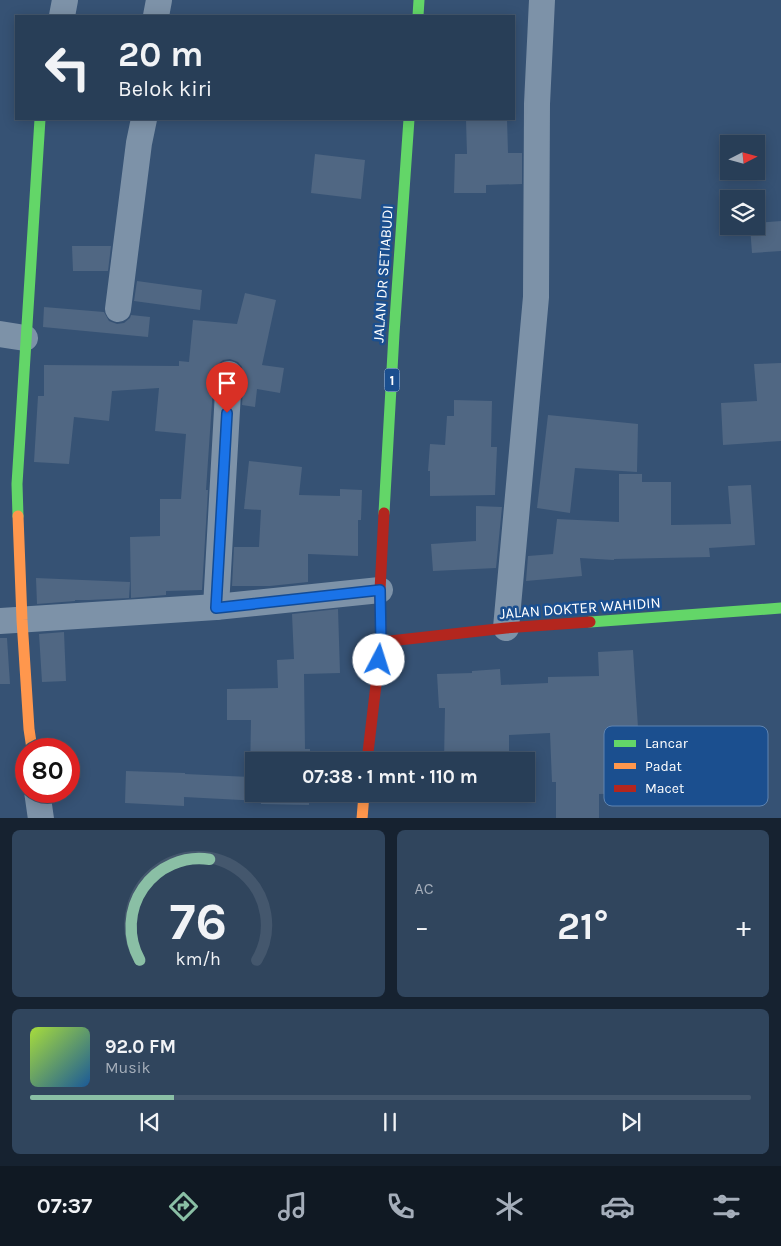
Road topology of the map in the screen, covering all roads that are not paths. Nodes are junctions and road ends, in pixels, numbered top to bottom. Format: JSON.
{"nodes":[{"id":1,"x":65,"y":0,"type":"edge"},
{"id":2,"x":159,"y":0,"type":"edge"},
{"id":3,"x":420,"y":0,"type":"edge"},
{"id":4,"x":542,"y":0,"type":"edge"},
{"id":5,"x":62,"y":15,"type":"edge"},
{"id":6,"x":156,"y":15,"type":"edge"},
{"id":7,"x":418,"y":15,"type":"edge"},
{"id":8,"x":40,"y":120,"type":"edge"},
{"id":9,"x":144,"y":120,"type":"edge"},
{"id":10,"x":409,"y":120,"type":"edge"},
{"id":11,"x":118,"y":309,"type":"dead end"},
{"id":12,"x":0,"y":334,"type":"edge"},
{"id":13,"x":25,"y":338,"type":"junction"},
{"id":14,"x":229,"y":374,"type":"dead end"},
{"id":15,"x":380,"y":590,"type":"junction"},
{"id":16,"x":216,"y":608,"type":"junction"},
{"id":17,"x":781,"y":608,"type":"edge"},
{"id":18,"x":11,"y":621,"type":"edge"},
{"id":19,"x":506,"y":628,"type":"junction"},
{"id":20,"x":381,"y":642,"type":"junction"},
{"id":21,"x":30,"y":738,"type":"edge"},
{"id":22,"x":368,"y":752,"type":"edge"},
{"id":23,"x":363,"y":802,"type":"edge"},
{"id":24,"x":39,"y":803,"type":"edge"},
{"id":25,"x":41,"y":818,"type":"edge"},
{"id":26,"x":362,"y":818,"type":"edge"}],
"edges":[{"from":1,"to":5,"type":"street"},
{"from":2,"to":6,"type":"street"},
{"from":3,"to":7,"type":"main road"},
{"from":4,"to":19,"type":"street"},
{"from":8,"to":13,"type":"main road"},
{"from":9,"to":11,"type":"street"},
{"from":10,"to":15,"type":"main road","name":"JALAN DR SETIABUDI","number":"1"},
{"from":12,"to":13,"type":"street"},
{"from":13,"to":18,"type":"main road"},
{"from":14,"to":16,"type":"street"},
{"from":15,"to":16,"type":"street"},
{"from":15,"to":20,"type":"main road","name":"JALAN DR SETIABUDI","number":"1"},
{"from":16,"to":18,"type":"street"},
{"from":17,"to":19,"type":"main road","name":"JALAN DOKTER WAHIDIN"},
{"from":18,"to":21,"type":"main road"},
{"from":19,"to":20,"type":"main road","name":"JALAN DOKTER WAHIDIN"},
{"from":20,"to":22,"type":"main road","number":"1"},
{"from":23,"to":26,"type":"main road"},
{"from":24,"to":25,"type":"street"}]}
